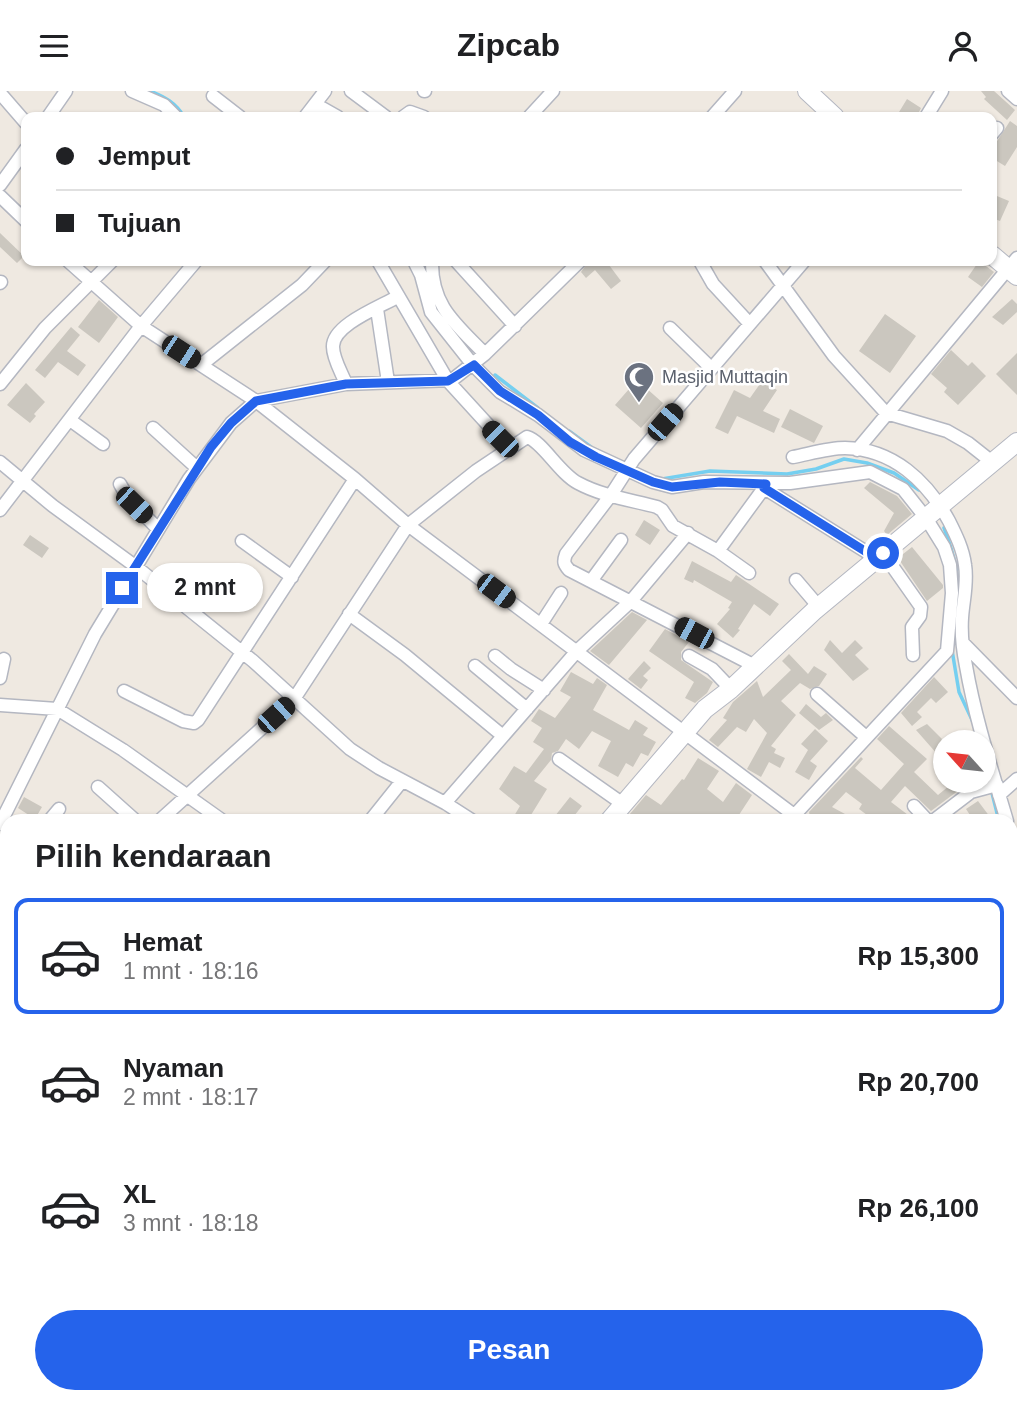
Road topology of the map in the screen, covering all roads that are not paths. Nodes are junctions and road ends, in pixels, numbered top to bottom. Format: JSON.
{"nodes":[{"id":1,"x":66,"y":91,"type":"edge"},
{"id":2,"x":132,"y":91,"type":"edge"},
{"id":3,"x":351,"y":91,"type":"edge"},
{"id":4,"x":553,"y":91,"type":"edge"},
{"id":5,"x":735,"y":91,"type":"edge"},
{"id":6,"x":807,"y":91,"type":"edge"},
{"id":7,"x":942,"y":91,"type":"edge"},
{"id":8,"x":1009,"y":91,"type":"edge"},
{"id":9,"x":0,"y":93,"type":"edge"},
{"id":10,"x":321,"y":95,"type":"edge"},
{"id":11,"x":212,"y":96,"type":"dead end"},
{"id":12,"x":1017,"y":99,"type":"edge"},
{"id":13,"x":51,"y":112,"type":"edge"},
{"id":14,"x":171,"y":112,"type":"edge"},
{"id":15,"x":233,"y":112,"type":"edge"},
{"id":16,"x":309,"y":112,"type":"edge"},
{"id":17,"x":334,"y":112,"type":"edge"},
{"id":18,"x":379,"y":112,"type":"edge"},
{"id":19,"x":534,"y":112,"type":"edge"},
{"id":20,"x":716,"y":112,"type":"edge"},
{"id":21,"x":830,"y":112,"type":"edge"},
{"id":22,"x":929,"y":112,"type":"edge"},
{"id":23,"x":21,"y":117,"type":"edge"},
{"id":24,"x":21,"y":156,"type":"edge"},
{"id":25,"x":0,"y":185,"type":"edge"},
{"id":26,"x":0,"y":196,"type":"edge"},
{"id":27,"x":21,"y":216,"type":"edge"},
{"id":28,"x":997,"y":258,"type":"edge"},
{"id":29,"x":73,"y":266,"type":"edge"},
{"id":30,"x":107,"y":266,"type":"edge"},
{"id":31,"x":192,"y":266,"type":"edge"},
{"id":32,"x":321,"y":266,"type":"edge"},
{"id":33,"x":381,"y":266,"type":"edge"},
{"id":34,"x":416,"y":266,"type":"edge"},
{"id":35,"x":432,"y":266,"type":"edge"},
{"id":36,"x":461,"y":266,"type":"edge"},
{"id":37,"x":575,"y":266,"type":"edge"},
{"id":38,"x":703,"y":266,"type":"edge"},
{"id":39,"x":769,"y":266,"type":"edge"},
{"id":40,"x":799,"y":266,"type":"edge"},
{"id":41,"x":1014,"y":267,"type":"edge"},
{"id":42,"x":90,"y":282,"type":"junction"},
{"id":43,"x":783,"y":283,"type":"junction"},
{"id":44,"x":397,"y":297,"type":"junction"},
{"id":45,"x":377,"y":309,"type":"junction"},
{"id":46,"x":749,"y":323,"type":"junction"},
{"id":47,"x":141,"y":326,"type":"junction"},
{"id":48,"x":515,"y":326,"type":"junction"},
{"id":49,"x":670,"y":328,"type":"dead end"},
{"id":50,"x":485,"y":354,"type":"junction"},
{"id":51,"x":201,"y":365,"type":"junction"},
{"id":52,"x":474,"y":365,"type":"junction"},
{"id":53,"x":711,"y":368,"type":"junction"},
{"id":54,"x":448,"y":381,"type":"junction"},
{"id":55,"x":388,"y":382,"type":"junction"},
{"id":56,"x":0,"y":384,"type":"edge"},
{"id":57,"x":346,"y":384,"type":"junction"},
{"id":58,"x":256,"y":401,"type":"junction"},
{"id":59,"x":886,"y":413,"type":"junction"},
{"id":60,"x":70,"y":420,"type":"junction"},
{"id":61,"x":153,"y":428,"type":"dead end"},
{"id":62,"x":1017,"y":442,"type":"edge"},
{"id":63,"x":103,"y":444,"type":"dead end"},
{"id":64,"x":510,"y":449,"type":"junction"},
{"id":65,"x":857,"y":450,"type":"junction"},
{"id":66,"x":793,"y":457,"type":"dead end"},
{"id":67,"x":0,"y":462,"type":"edge"},
{"id":68,"x":992,"y":462,"type":"junction"},
{"id":69,"x":630,"y":465,"type":"junction"},
{"id":70,"x":197,"y":468,"type":"junction"},
{"id":71,"x":355,"y":479,"type":"junction"},
{"id":72,"x":22,"y":482,"type":"junction"},
{"id":73,"x":120,"y":484,"type":"dead end"},
{"id":74,"x":765,"y":486,"type":"junction"},
{"id":75,"x":611,"y":495,"type":"junction"},
{"id":76,"x":0,"y":510,"type":"edge"},
{"id":77,"x":932,"y":513,"type":"junction"},
{"id":78,"x":408,"y":525,"type":"junction"},
{"id":79,"x":158,"y":529,"type":"junction"},
{"id":80,"x":688,"y":533,"type":"junction"},
{"id":81,"x":621,"y":540,"type":"dead end"},
{"id":82,"x":242,"y":541,"type":"dead end"},
{"id":83,"x":718,"y":551,"type":"junction"},
{"id":84,"x":879,"y":556,"type":"junction"},
{"id":85,"x":135,"y":566,"type":"junction"},
{"id":86,"x":750,"y":573,"type":"dead end"},
{"id":87,"x":292,"y":577,"type":"junction"},
{"id":88,"x":796,"y":580,"type":"dead end"},
{"id":89,"x":591,"y":581,"type":"junction"},
{"id":90,"x":561,"y":593,"type":"dead end"},
{"id":91,"x":631,"y":601,"type":"junction"},
{"id":92,"x":819,"y":607,"type":"junction"},
{"id":93,"x":349,"y":614,"type":"junction"},
{"id":94,"x":541,"y":624,"type":"junction"},
{"id":95,"x":957,"y":640,"type":"junction"},
{"id":96,"x":578,"y":651,"type":"junction"},
{"id":97,"x":241,"y":652,"type":"junction"},
{"id":98,"x":913,"y":655,"type":"dead end"},
{"id":99,"x":495,"y":656,"type":"dead end"},
{"id":100,"x":689,"y":656,"type":"dead end"},
{"id":101,"x":4,"y":659,"type":"dead end"},
{"id":102,"x":475,"y":666,"type":"dead end"},
{"id":103,"x":755,"y":666,"type":"junction"},
{"id":104,"x":0,"y":678,"type":"edge"},
{"id":105,"x":731,"y":689,"type":"junction"},
{"id":106,"x":544,"y":690,"type":"junction"},
{"id":107,"x":124,"y":691,"type":"dead end"},
{"id":108,"x":817,"y":694,"type":"dead end"},
{"id":109,"x":1017,"y":698,"type":"edge"},
{"id":110,"x":293,"y":699,"type":"junction"},
{"id":111,"x":0,"y":705,"type":"edge"},
{"id":112,"x":57,"y":709,"type":"junction"},
{"id":113,"x":527,"y":709,"type":"junction"},
{"id":114,"x":981,"y":730,"type":"edge"},
{"id":115,"x":683,"y":733,"type":"junction"},
{"id":116,"x":503,"y":736,"type":"junction"},
{"id":117,"x":866,"y":737,"type":"junction"},
{"id":118,"x":558,"y":759,"type":"dead end"},
{"id":119,"x":1017,"y":779,"type":"edge"},
{"id":120,"x":402,"y":781,"type":"junction"},
{"id":121,"x":98,"y":787,"type":"dead end"},
{"id":122,"x":996,"y":787,"type":"edge"},
{"id":123,"x":968,"y":793,"type":"edge"},
{"id":124,"x":996,"y":793,"type":"edge"},
{"id":125,"x":187,"y":796,"type":"junction"},
{"id":126,"x":445,"y":803,"type":"junction"},
{"id":127,"x":624,"y":804,"type":"junction"},
{"id":128,"x":914,"y":806,"type":"dead end"},
{"id":129,"x":59,"y":809,"type":"dead end"},
{"id":130,"x":4,"y":814,"type":"edge"},
{"id":131,"x":55,"y":814,"type":"edge"},
{"id":132,"x":128,"y":814,"type":"edge"},
{"id":133,"x":167,"y":814,"type":"edge"},
{"id":134,"x":213,"y":814,"type":"edge"},
{"id":135,"x":375,"y":814,"type":"edge"},
{"id":136,"x":462,"y":814,"type":"edge"},
{"id":137,"x":615,"y":814,"type":"edge"},
{"id":138,"x":788,"y":814,"type":"edge"},
{"id":139,"x":799,"y":814,"type":"edge"},
{"id":140,"x":923,"y":814,"type":"edge"},
{"id":141,"x":939,"y":814,"type":"edge"},
{"id":142,"x":1004,"y":814,"type":"edge"}],
"edges":[{"from":1,"to":13,"type":"street"},
{"from":2,"to":14,"type":"street"},
{"from":3,"to":18,"type":"street"},
{"from":4,"to":19,"type":"street"},
{"from":5,"to":20,"type":"street"},
{"from":6,"to":21,"type":"main road"},
{"from":7,"to":22,"type":"street"},
{"from":8,"to":12,"type":"street"},
{"from":9,"to":23,"type":"street"},
{"from":10,"to":16,"type":"street"},
{"from":10,"to":17,"type":"street"},
{"from":11,"to":15,"type":"street"},
{"from":24,"to":25,"type":"street"},
{"from":26,"to":27,"type":"street"},
{"from":28,"to":41,"type":"main road"},
{"from":29,"to":42,"type":"street"},
{"from":30,"to":42,"type":"street"},
{"from":31,"to":47,"type":"street"},
{"from":32,"to":51,"type":"street"},
{"from":33,"to":44,"type":"street"},
{"from":34,"to":52,"type":"street"},
{"from":35,"to":50,"type":"street"},
{"from":36,"to":48,"type":"street"},
{"from":37,"to":48,"type":"street"},
{"from":38,"to":46,"type":"street"},
{"from":39,"to":43,"type":"street"},
{"from":40,"to":43,"type":"street"},
{"from":41,"to":59,"type":"street"},
{"from":42,"to":47,"type":"street"},
{"from":42,"to":56,"type":"street"},
{"from":43,"to":46,"type":"street"},
{"from":43,"to":59,"type":"street"},
{"from":44,"to":45,"type":"street"},
{"from":44,"to":54,"type":"street"},
{"from":45,"to":55,"type":"street"},
{"from":45,"to":57,"type":"street"},
{"from":46,"to":53,"type":"street"},
{"from":47,"to":51,"type":"street"},
{"from":47,"to":60,"type":"street"},
{"from":48,"to":50,"type":"street"},
{"from":49,"to":53,"type":"street"},
{"from":50,"to":52,"type":"street"},
{"from":51,"to":58,"type":"street"},
{"from":52,"to":54,"type":"street"},
{"from":52,"to":69,"type":"street"},
{"from":53,"to":69,"type":"street"},
{"from":54,"to":55,"type":"street"},
{"from":54,"to":64,"type":"street"},
{"from":55,"to":57,"type":"street"},
{"from":57,"to":58,"type":"street"},
{"from":58,"to":70,"type":"street"},
{"from":58,"to":71,"type":"street"},
{"from":59,"to":65,"type":"street"},
{"from":59,"to":68,"type":"street"},
{"from":60,"to":63,"type":"street"},
{"from":60,"to":72,"type":"street"},
{"from":61,"to":70,"type":"street"},
{"from":62,"to":68,"type":"main road"},
{"from":64,"to":75,"type":"street"},
{"from":64,"to":78,"type":"street"},
{"from":65,"to":66,"type":"street"},
{"from":65,"to":77,"type":"street"},
{"from":67,"to":72,"type":"street"},
{"from":68,"to":77,"type":"main road"},
{"from":69,"to":74,"type":"street"},
{"from":69,"to":75,"type":"street"},
{"from":70,"to":79,"type":"street"},
{"from":71,"to":78,"type":"street"},
{"from":71,"to":87,"type":"street"},
{"from":72,"to":76,"type":"street"},
{"from":72,"to":85,"type":"street"},
{"from":73,"to":79,"type":"street"},
{"from":74,"to":77,"type":"street"},
{"from":74,"to":83,"type":"street"},
{"from":74,"to":84,"type":"street"},
{"from":75,"to":80,"type":"street"},
{"from":75,"to":89,"type":"street"},
{"from":77,"to":84,"type":"main road"},
{"from":77,"to":95,"type":"street"},
{"from":77,"to":95,"type":"street"},
{"from":78,"to":93,"type":"street"},
{"from":78,"to":94,"type":"street"},
{"from":79,"to":85,"type":"street"},
{"from":80,"to":83,"type":"street"},
{"from":80,"to":91,"type":"street"},
{"from":81,"to":89,"type":"street"},
{"from":82,"to":87,"type":"street"},
{"from":83,"to":86,"type":"street"},
{"from":84,"to":92,"type":"main road"},
{"from":84,"to":98,"type":"street"},
{"from":85,"to":97,"type":"street"},
{"from":85,"to":112,"type":"street"},
{"from":87,"to":97,"type":"street"},
{"from":88,"to":92,"type":"street"},
{"from":89,"to":91,"type":"street"},
{"from":90,"to":94,"type":"street"},
{"from":91,"to":96,"type":"street"},
{"from":91,"to":103,"type":"street"},
{"from":92,"to":103,"type":"main road"},
{"from":93,"to":110,"type":"street"},
{"from":93,"to":116,"type":"street"},
{"from":94,"to":96,"type":"street"},
{"from":95,"to":109,"type":"street"},
{"from":95,"to":114,"type":"street"},
{"from":95,"to":117,"type":"street"},
{"from":96,"to":106,"type":"street"},
{"from":96,"to":115,"type":"street"},
{"from":97,"to":107,"type":"street"},
{"from":97,"to":110,"type":"street"},
{"from":99,"to":106,"type":"street"},
{"from":100,"to":105,"type":"street"},
{"from":101,"to":104,"type":"street"},
{"from":102,"to":113,"type":"street"},
{"from":103,"to":105,"type":"main road"},
{"from":105,"to":115,"type":"main road"},
{"from":106,"to":113,"type":"street"},
{"from":108,"to":117,"type":"street"},
{"from":110,"to":120,"type":"street"},
{"from":110,"to":125,"type":"street"},
{"from":111,"to":112,"type":"street"},
{"from":112,"to":125,"type":"street"},
{"from":112,"to":130,"type":"street"},
{"from":113,"to":116,"type":"street"},
{"from":115,"to":127,"type":"main road"},
{"from":115,"to":138,"type":"street"},
{"from":116,"to":126,"type":"street"},
{"from":117,"to":139,"type":"street"},
{"from":118,"to":127,"type":"street"},
{"from":119,"to":122,"type":"street"},
{"from":120,"to":126,"type":"street"},
{"from":120,"to":135,"type":"street"},
{"from":121,"to":132,"type":"street"},
{"from":123,"to":141,"type":"street"},
{"from":124,"to":142,"type":"street"},
{"from":125,"to":133,"type":"street"},
{"from":125,"to":134,"type":"street"},
{"from":126,"to":136,"type":"street"},
{"from":127,"to":137,"type":"main road"},
{"from":128,"to":140,"type":"street"},
{"from":129,"to":131,"type":"street"}]}
